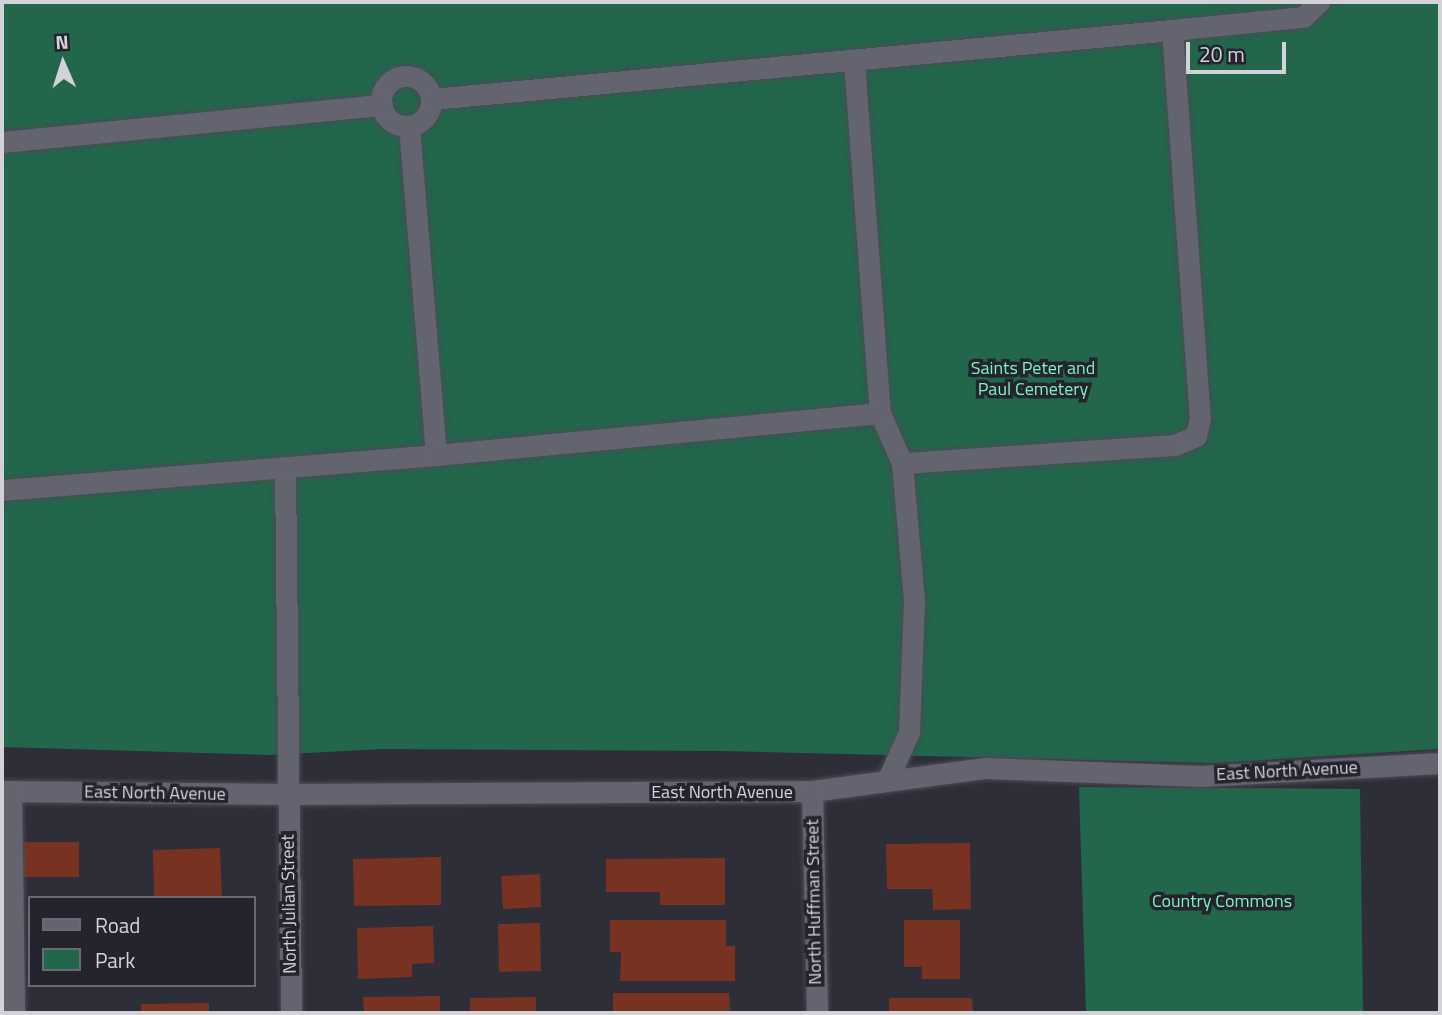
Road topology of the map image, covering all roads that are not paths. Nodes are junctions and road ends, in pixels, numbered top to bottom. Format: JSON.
{"nodes":[{"id":1,"x":1319,"y":2,"type":"edge"},
{"id":2,"x":1172,"y":30,"type":"junction"},
{"id":3,"x":854,"y":61,"type":"junction"},
{"id":4,"x":432,"y":99,"type":"junction"},
{"id":5,"x":382,"y":105,"type":"junction"},
{"id":6,"x":409,"y":126,"type":"junction"},
{"id":7,"x":2,"y":142,"type":"edge"},
{"id":8,"x":880,"y":413,"type":"junction"},
{"id":9,"x":436,"y":455,"type":"junction"},
{"id":10,"x":902,"y":463,"type":"junction"},
{"id":11,"x":285,"y":467,"type":"junction"},
{"id":12,"x":2,"y":490,"type":"edge"},
{"id":13,"x":1440,"y":763,"type":"edge"},
{"id":14,"x":888,"y":779,"type":"junction"},
{"id":15,"x":6,"y":791,"type":"edge"},
{"id":16,"x":812,"y":791,"type":"junction"},
{"id":17,"x":288,"y":794,"type":"junction"},
{"id":18,"x":14,"y":1013,"type":"edge"},
{"id":19,"x":291,"y":1013,"type":"edge"},
{"id":20,"x":817,"y":1013,"type":"edge"}],
"edges":[{"from":1,"to":2,"type":"street"},
{"from":2,"to":3,"type":"street"},
{"from":2,"to":10,"type":"street"},
{"from":3,"to":4,"type":"street"},
{"from":3,"to":8,"type":"street"},
{"from":4,"to":5,"type":"street"},
{"from":4,"to":6,"type":"street"},
{"from":5,"to":6,"type":"street"},
{"from":5,"to":7,"type":"street"},
{"from":6,"to":9,"type":"street"},
{"from":8,"to":9,"type":"street"},
{"from":8,"to":10,"type":"street"},
{"from":9,"to":11,"type":"street"},
{"from":10,"to":14,"type":"street"},
{"from":11,"to":12,"type":"street"},
{"from":11,"to":17,"type":"street","name":"North Julian Street"},
{"from":13,"to":14,"type":"street","name":"East North Avenue"},
{"from":14,"to":16,"type":"street","name":"East North Avenue"},
{"from":15,"to":17,"type":"street","name":"East North Avenue"},
{"from":15,"to":18,"type":"street"},
{"from":16,"to":17,"type":"street","name":"East North Avenue"},
{"from":16,"to":20,"type":"street","name":"North Huffman Street"},
{"from":17,"to":19,"type":"street","name":"North Julian Street"}]}
